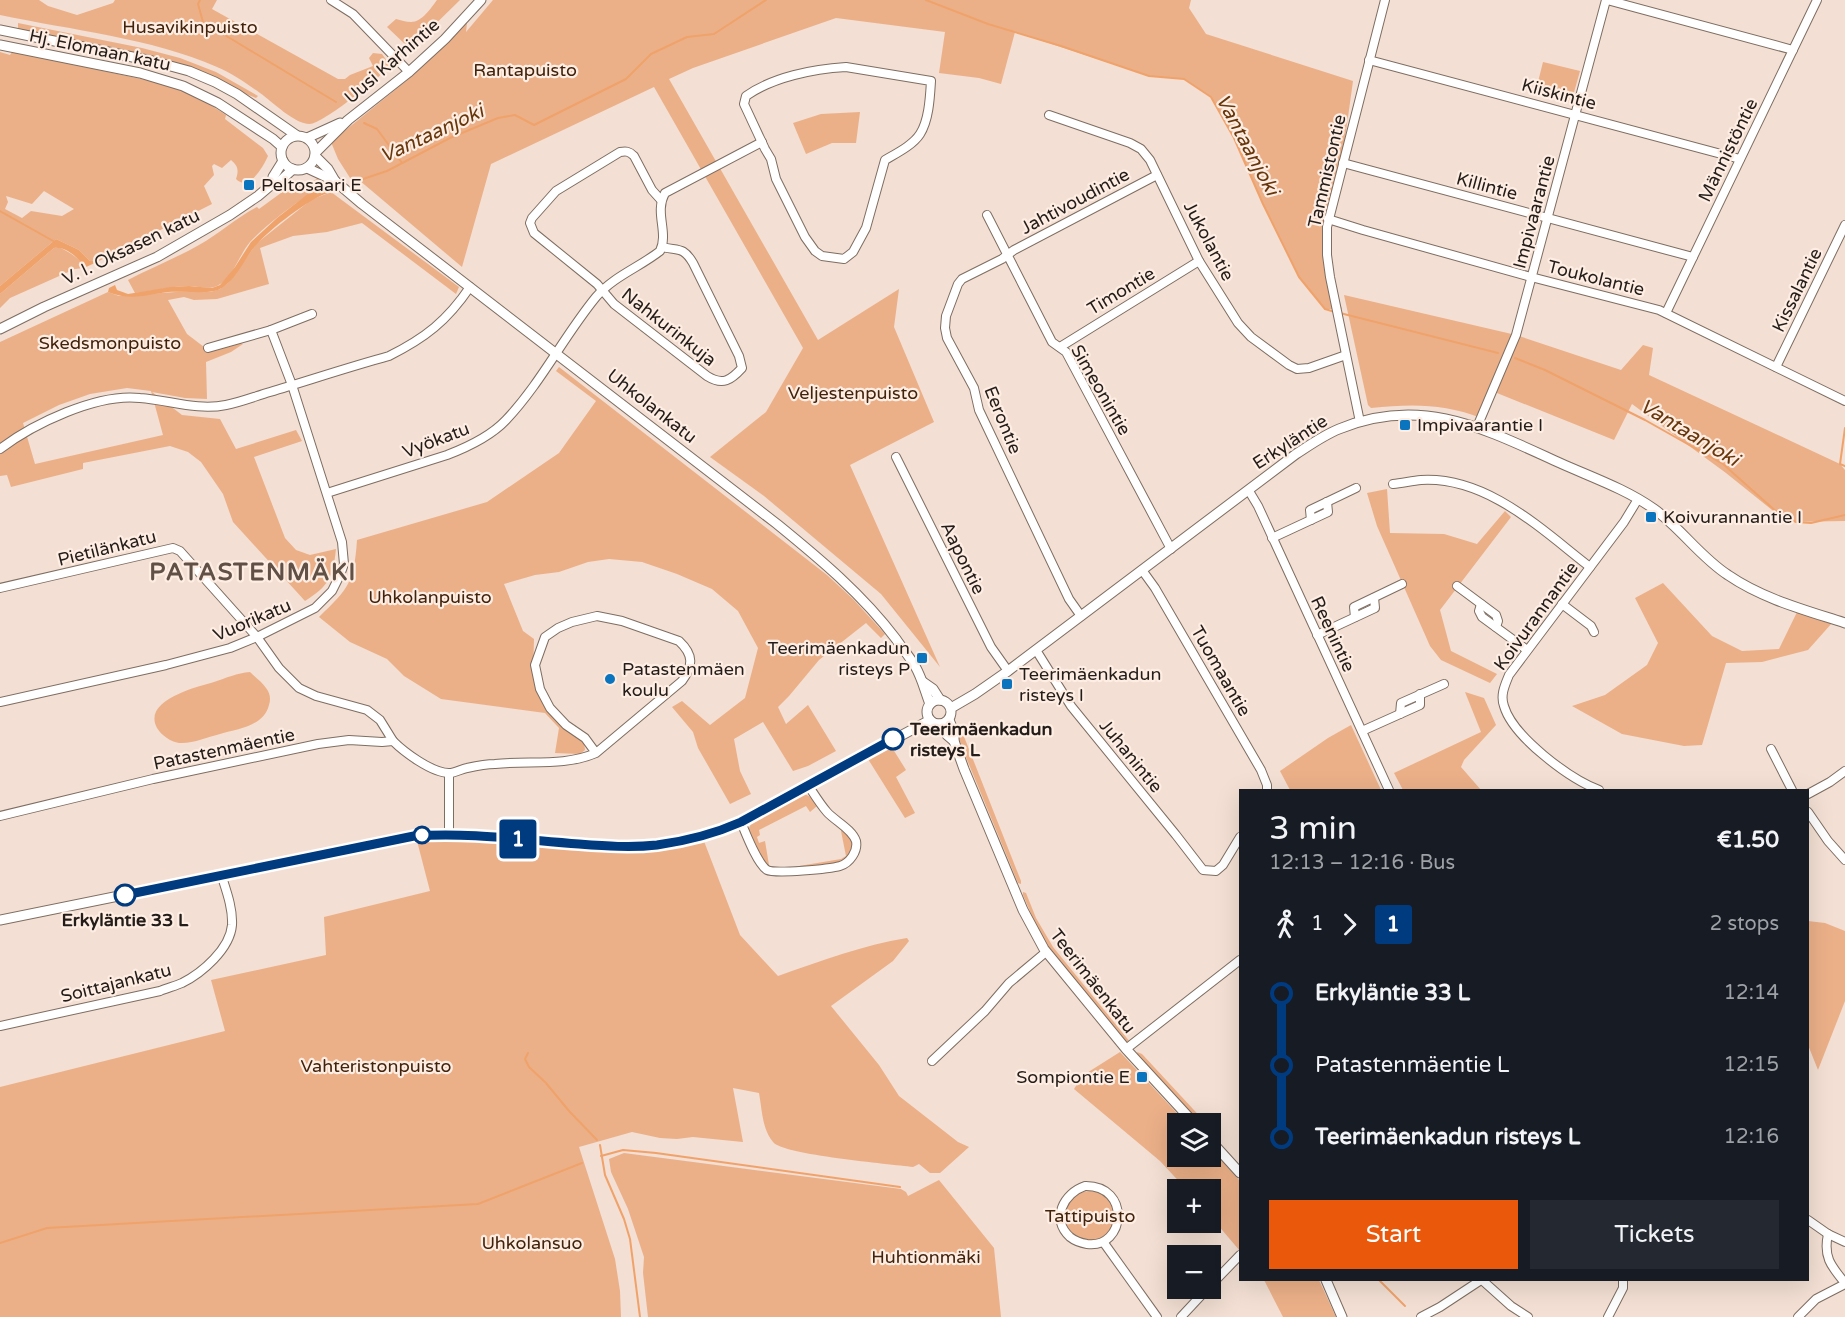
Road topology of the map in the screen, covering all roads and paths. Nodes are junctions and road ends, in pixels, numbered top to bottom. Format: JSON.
{"nodes":[{"id":1,"x":331,"y":0,"type":"edge"},
{"id":2,"x":481,"y":0,"type":"edge"},
{"id":3,"x":1385,"y":0,"type":"edge"},
{"id":4,"x":1606,"y":0,"type":"edge"},
{"id":5,"x":1817,"y":0,"type":"edge"},
{"id":6,"x":343,"y":3,"type":"edge"},
{"id":7,"x":0,"y":30,"type":"edge"},
{"id":8,"x":0,"y":45,"type":"edge"},
{"id":9,"x":1793,"y":50,"type":"junction"},
{"id":10,"x":1370,"y":60,"type":"junction"},
{"id":11,"x":409,"y":72,"type":"junction"},
{"id":12,"x":1576,"y":114,"type":"junction"},
{"id":13,"x":1049,"y":115,"type":"dead end"},
{"id":14,"x":348,"y":120,"type":"junction"},
{"id":15,"x":296,"y":135,"type":"junction"},
{"id":16,"x":307,"y":138,"type":"junction"},
{"id":17,"x":762,"y":142,"type":"junction"},
{"id":18,"x":282,"y":147,"type":"junction"},
{"id":19,"x":316,"y":154,"type":"junction"},
{"id":20,"x":1740,"y":159,"type":"junction"},
{"id":21,"x":283,"y":161,"type":"junction"},
{"id":22,"x":1342,"y":163,"type":"junction"},
{"id":23,"x":307,"y":168,"type":"junction"},
{"id":24,"x":293,"y":169,"type":"junction"},
{"id":25,"x":1157,"y":175,"type":"junction"},
{"id":26,"x":335,"y":181,"type":"junction"},
{"id":27,"x":270,"y":185,"type":"junction"},
{"id":28,"x":661,"y":200,"type":"junction"},
{"id":29,"x":987,"y":215,"type":"dead end"},
{"id":30,"x":1548,"y":218,"type":"junction"},
{"id":31,"x":1328,"y":219,"type":"junction"},
{"id":32,"x":1845,"y":225,"type":"edge"},
{"id":33,"x":662,"y":247,"type":"junction"},
{"id":34,"x":1007,"y":254,"type":"junction"},
{"id":35,"x":1693,"y":257,"type":"junction"},
{"id":36,"x":1199,"y":261,"type":"junction"},
{"id":37,"x":1531,"y":277,"type":"junction"},
{"id":38,"x":470,"y":287,"type":"junction"},
{"id":39,"x":602,"y":291,"type":"junction"},
{"id":40,"x":1666,"y":313,"type":"junction"},
{"id":41,"x":312,"y":314,"type":"dead end"},
{"id":42,"x":0,"y":329,"type":"edge"},
{"id":43,"x":271,"y":330,"type":"junction"},
{"id":44,"x":1060,"y":347,"type":"junction"},
{"id":45,"x":208,"y":348,"type":"dead end"},
{"id":46,"x":555,"y":353,"type":"junction"},
{"id":47,"x":1346,"y":355,"type":"junction"},
{"id":48,"x":1776,"y":367,"type":"junction"},
{"id":49,"x":292,"y":385,"type":"junction"},
{"id":50,"x":1845,"y":401,"type":"edge"},
{"id":51,"x":1360,"y":422,"type":"junction"},
{"id":52,"x":1477,"y":427,"type":"junction"},
{"id":53,"x":0,"y":449,"type":"edge"},
{"id":54,"x":896,"y":457,"type":"dead end"},
{"id":55,"x":1393,"y":484,"type":"dead end"},
{"id":56,"x":1356,"y":488,"type":"dead end"},
{"id":57,"x":1249,"y":491,"type":"junction"},
{"id":58,"x":327,"y":493,"type":"junction"},
{"id":59,"x":1638,"y":500,"type":"junction"},
{"id":60,"x":1272,"y":538,"type":"junction"},
{"id":61,"x":1171,"y":549,"type":"junction"},
{"id":62,"x":1590,"y":567,"type":"junction"},
{"id":63,"x":1142,"y":570,"type":"junction"},
{"id":64,"x":1402,"y":584,"type":"dead end"},
{"id":65,"x":1457,"y":586,"type":"dead end"},
{"id":66,"x":0,"y":588,"type":"edge"},
{"id":67,"x":1562,"y":604,"type":"junction"},
{"id":68,"x":1081,"y":616,"type":"junction"},
{"id":69,"x":1845,"y":623,"type":"edge"},
{"id":70,"x":1594,"y":632,"type":"dead end"},
{"id":71,"x":1317,"y":634,"type":"junction"},
{"id":72,"x":257,"y":637,"type":"junction"},
{"id":73,"x":1036,"y":650,"type":"junction"},
{"id":74,"x":1527,"y":650,"type":"junction"},
{"id":75,"x":1008,"y":671,"type":"junction"},
{"id":76,"x":923,"y":682,"type":"junction"},
{"id":77,"x":1444,"y":684,"type":"dead end"},
{"id":78,"x":940,"y":700,"type":"junction"},
{"id":79,"x":0,"y":702,"type":"edge"},
{"id":80,"x":930,"y":704,"type":"junction"},
{"id":81,"x":951,"y":708,"type":"junction"},
{"id":82,"x":949,"y":720,"type":"junction"},
{"id":83,"x":934,"y":722,"type":"junction"},
{"id":84,"x":1362,"y":731,"type":"junction"},
{"id":85,"x":393,"y":741,"type":"junction"},
{"id":86,"x":954,"y":741,"type":"junction"},
{"id":87,"x":1771,"y":749,"type":"dead end"},
{"id":88,"x":596,"y":753,"type":"junction"},
{"id":89,"x":1845,"y":771,"type":"edge"},
{"id":90,"x":449,"y":773,"type":"junction"},
{"id":91,"x":808,"y":786,"type":"junction"},
{"id":92,"x":1267,"y":789,"type":"edge"},
{"id":93,"x":1389,"y":789,"type":"edge"},
{"id":94,"x":1597,"y":789,"type":"edge"},
{"id":95,"x":1791,"y":789,"type":"edge"},
{"id":96,"x":1809,"y":793,"type":"edge"},
{"id":97,"x":1809,"y":813,"type":"edge"},
{"id":98,"x":0,"y":816,"type":"edge"},
{"id":99,"x":741,"y":822,"type":"junction"},
{"id":100,"x":449,"y":834,"type":"junction"},
{"id":101,"x":1239,"y":839,"type":"edge"},
{"id":102,"x":1845,"y":860,"type":"edge"},
{"id":103,"x":221,"y":874,"type":"junction"},
{"id":104,"x":0,"y":920,"type":"edge"},
{"id":105,"x":1046,"y":952,"type":"junction"},
{"id":106,"x":1239,"y":961,"type":"edge"},
{"id":107,"x":0,"y":1026,"type":"edge"},
{"id":108,"x":1125,"y":1049,"type":"junction"},
{"id":109,"x":932,"y":1061,"type":"dead end"},
{"id":110,"x":1185,"y":1113,"type":"edge"},
{"id":111,"x":1221,"y":1152,"type":"edge"},
{"id":112,"x":1239,"y":1172,"type":"edge"},
{"id":113,"x":1809,"y":1221,"type":"edge"},
{"id":114,"x":1828,"y":1234,"type":"junction"},
{"id":115,"x":1845,"y":1242,"type":"edge"},
{"id":116,"x":1104,"y":1243,"type":"junction"},
{"id":117,"x":1239,"y":1256,"type":"edge"},
{"id":118,"x":1221,"y":1275,"type":"edge"},
{"id":119,"x":1326,"y":1281,"type":"edge"},
{"id":120,"x":1479,"y":1281,"type":"edge"},
{"id":121,"x":1482,"y":1281,"type":"edge"},
{"id":122,"x":1623,"y":1281,"type":"edge"},
{"id":123,"x":1845,"y":1284,"type":"edge"},
{"id":124,"x":1198,"y":1299,"type":"edge"},
{"id":125,"x":1157,"y":1317,"type":"edge"},
{"id":126,"x":1181,"y":1317,"type":"edge"},
{"id":127,"x":1342,"y":1317,"type":"edge"},
{"id":128,"x":1421,"y":1317,"type":"edge"},
{"id":129,"x":1528,"y":1317,"type":"edge"},
{"id":130,"x":1608,"y":1317,"type":"edge"},
{"id":131,"x":1798,"y":1317,"type":"edge"}],
"edges":[{"from":1,"to":6,"type":"street"},
{"from":2,"to":11,"type":"street","name":"Uusi Karhintie"},
{"from":3,"to":10,"type":"street","name":"Tammistontie"},
{"from":4,"to":9,"type":"street"},
{"from":4,"to":12,"type":"street","name":"Impivaarantie"},
{"from":5,"to":9,"type":"street","name":"Männistöntie"},
{"from":6,"to":11,"type":"street"},
{"from":7,"to":15,"type":"street","name":"Hj. Elomaan katu"},
{"from":8,"to":18,"type":"street","name":"Hj. Elomaan katu"},
{"from":9,"to":20,"type":"street","name":"Männistöntie"},
{"from":10,"to":12,"type":"street","name":"Kiiskintie"},
{"from":10,"to":22,"type":"street","name":"Tammistontie"},
{"from":11,"to":14,"type":"street","name":"Uusi Karhintie"},
{"from":12,"to":20,"type":"street","name":"Kiiskintie"},
{"from":12,"to":30,"type":"street","name":"Impivaarantie"},
{"from":13,"to":25,"type":"street","name":"Jukolantie"},
{"from":14,"to":16,"type":"street","name":"Uusi Karhintie"},
{"from":14,"to":19,"type":"street","name":"Uusi Karhintie"},
{"from":15,"to":16,"type":"street"},
{"from":15,"to":18,"type":"street"},
{"from":16,"to":19,"type":"street"},
{"from":17,"to":17,"type":"street"},
{"from":17,"to":28,"type":"street"},
{"from":18,"to":21,"type":"street"},
{"from":19,"to":23,"type":"street"},
{"from":19,"to":26,"type":"street","name":"Uhkolankatu"},
{"from":20,"to":35,"type":"street","name":"Männistöntie"},
{"from":21,"to":24,"type":"street"},
{"from":21,"to":27,"type":"street","name":"V. I. Oksasen katu"},
{"from":22,"to":30,"type":"street","name":"Killintie"},
{"from":22,"to":31,"type":"street","name":"Tammistontie"},
{"from":23,"to":24,"type":"street"},
{"from":23,"to":26,"type":"street","name":"Uhkolankatu"},
{"from":24,"to":27,"type":"street","name":"V. I. Oksasen katu"},
{"from":25,"to":34,"type":"street","name":"Jahtivoudintie"},
{"from":25,"to":36,"type":"street","name":"Jukolantie"},
{"from":26,"to":38,"type":"street","name":"Uhkolankatu"},
{"from":27,"to":42,"type":"street","name":"V. I. Oksasen katu"},
{"from":28,"to":33,"type":"street"},
{"from":28,"to":39,"type":"street"},
{"from":29,"to":34,"type":"street","name":"Simeonintie"},
{"from":30,"to":35,"type":"street","name":"Killintie"},
{"from":30,"to":37,"type":"street","name":"Impivaarantie"},
{"from":31,"to":37,"type":"street","name":"Toukolantie"},
{"from":31,"to":47,"type":"street","name":"Tammistontie"},
{"from":32,"to":48,"type":"street","name":"Kissalantie"},
{"from":33,"to":39,"type":"street","name":"Vyökatu"},
{"from":33,"to":39,"type":"street","name":"Nahkurinkuja"},
{"from":34,"to":44,"type":"street","name":"Simeonintie"},
{"from":34,"to":68,"type":"street","name":"Eerontie"},
{"from":35,"to":40,"type":"street","name":"Männistöntie"},
{"from":36,"to":44,"type":"street","name":"Timontie"},
{"from":36,"to":47,"type":"street","name":"Jukolantie"},
{"from":37,"to":40,"type":"street","name":"Toukolantie"},
{"from":37,"to":52,"type":"street","name":"Impivaarantie"},
{"from":38,"to":46,"type":"street","name":"Uhkolankatu"},
{"from":38,"to":49,"type":"street"},
{"from":39,"to":46,"type":"street","name":"Vyökatu"},
{"from":40,"to":48,"type":"street","name":"Toukolantie"},
{"from":41,"to":43,"type":"street"},
{"from":43,"to":45,"type":"street"},
{"from":43,"to":49,"type":"street","name":"Vuorikatu"},
{"from":44,"to":61,"type":"street","name":"Simeonintie"},
{"from":46,"to":58,"type":"street","name":"Vyökatu"},
{"from":46,"to":76,"type":"street","name":"Uhkolankatu"},
{"from":47,"to":51,"type":"street","name":"Tammistontie"},
{"from":48,"to":50,"type":"street","name":"Toukolantie"},
{"from":49,"to":53,"type":"street"},
{"from":49,"to":58,"type":"street","name":"Vuorikatu"},
{"from":51,"to":52,"type":"street","name":"Erkyläntie"},
{"from":51,"to":57,"type":"street","name":"Erkyläntie"},
{"from":52,"to":59,"type":"street","name":"Erkyläntie"},
{"from":54,"to":75,"type":"street","name":"Aapontie"},
{"from":55,"to":62,"type":"street"},
{"from":56,"to":60,"type":"street"},
{"from":57,"to":60,"type":"street","name":"Reenintie"},
{"from":57,"to":61,"type":"street","name":"Erkyläntie"},
{"from":58,"to":72,"type":"street","name":"Vuorikatu"},
{"from":59,"to":62,"type":"street","name":"Koivurannantie"},
{"from":59,"to":69,"type":"street","name":"Erkyläntie"},
{"from":60,"to":71,"type":"street","name":"Reenintie"},
{"from":61,"to":63,"type":"street","name":"Erkyläntie"},
{"from":62,"to":67,"type":"street","name":"Koivurannantie"},
{"from":63,"to":68,"type":"street","name":"Erkyläntie"},
{"from":63,"to":92,"type":"street","name":"Tuomaantie"},
{"from":64,"to":71,"type":"street"},
{"from":65,"to":74,"type":"street"},
{"from":66,"to":72,"type":"street","name":"Pietilänkatu"},
{"from":67,"to":70,"type":"street"},
{"from":67,"to":74,"type":"street","name":"Koivurannantie"},
{"from":68,"to":73,"type":"street","name":"Erkyläntie"},
{"from":71,"to":84,"type":"street","name":"Reenintie"},
{"from":72,"to":79,"type":"street","name":"Vuorikatu"},
{"from":72,"to":85,"type":"street","name":"Pietilänkatu"},
{"from":73,"to":75,"type":"street","name":"Erkyläntie"},
{"from":73,"to":101,"type":"street","name":"Juhanintie"},
{"from":74,"to":94,"type":"street","name":"Koivurannantie"},
{"from":75,"to":81,"type":"street","name":"Erkyläntie"},
{"from":76,"to":78,"type":"street","name":"Uhkolankatu"},
{"from":76,"to":80,"type":"street","name":"Uhkolankatu"},
{"from":77,"to":84,"type":"street"},
{"from":78,"to":80,"type":"street"},
{"from":78,"to":81,"type":"street"},
{"from":80,"to":83,"type":"street"},
{"from":81,"to":82,"type":"street"},
{"from":82,"to":83,"type":"street"},
{"from":82,"to":86,"type":"street","name":"Teerimäenkatu"},
{"from":83,"to":86,"type":"street","name":"Teerimäenkatu"},
{"from":83,"to":91,"type":"street"},
{"from":84,"to":93,"type":"street","name":"Reenintie"},
{"from":85,"to":90,"type":"street"},
{"from":85,"to":98,"type":"street","name":"Patastenmäentie"},
{"from":86,"to":105,"type":"street","name":"Teerimäenkatu"},
{"from":87,"to":95,"type":"street"},
{"from":88,"to":88,"type":"street"},
{"from":88,"to":90,"type":"street"},
{"from":89,"to":96,"type":"street"},
{"from":90,"to":100,"type":"street"},
{"from":91,"to":99,"type":"street"},
{"from":91,"to":99,"type":"street"},
{"from":97,"to":102,"type":"street"},
{"from":99,"to":100,"type":"street"},
{"from":100,"to":103,"type":"street"},
{"from":103,"to":104,"type":"street"},
{"from":103,"to":107,"type":"street","name":"Soittajankatu"},
{"from":105,"to":108,"type":"street","name":"Teerimäenkatu"},
{"from":105,"to":109,"type":"street"},
{"from":106,"to":108,"type":"street"},
{"from":108,"to":110,"type":"street","name":"Teerimäenkatu"},
{"from":111,"to":112,"type":"street"},
{"from":113,"to":114,"type":"street"},
{"from":114,"to":115,"type":"street"},
{"from":114,"to":123,"type":"street"},
{"from":116,"to":116,"type":"street"},
{"from":116,"to":125,"type":"street"},
{"from":117,"to":118,"type":"street"},
{"from":119,"to":127,"type":"street"},
{"from":120,"to":128,"type":"street"},
{"from":121,"to":129,"type":"street"},
{"from":122,"to":130,"type":"street"},
{"from":123,"to":131,"type":"street"},
{"from":124,"to":126,"type":"street"}]}
